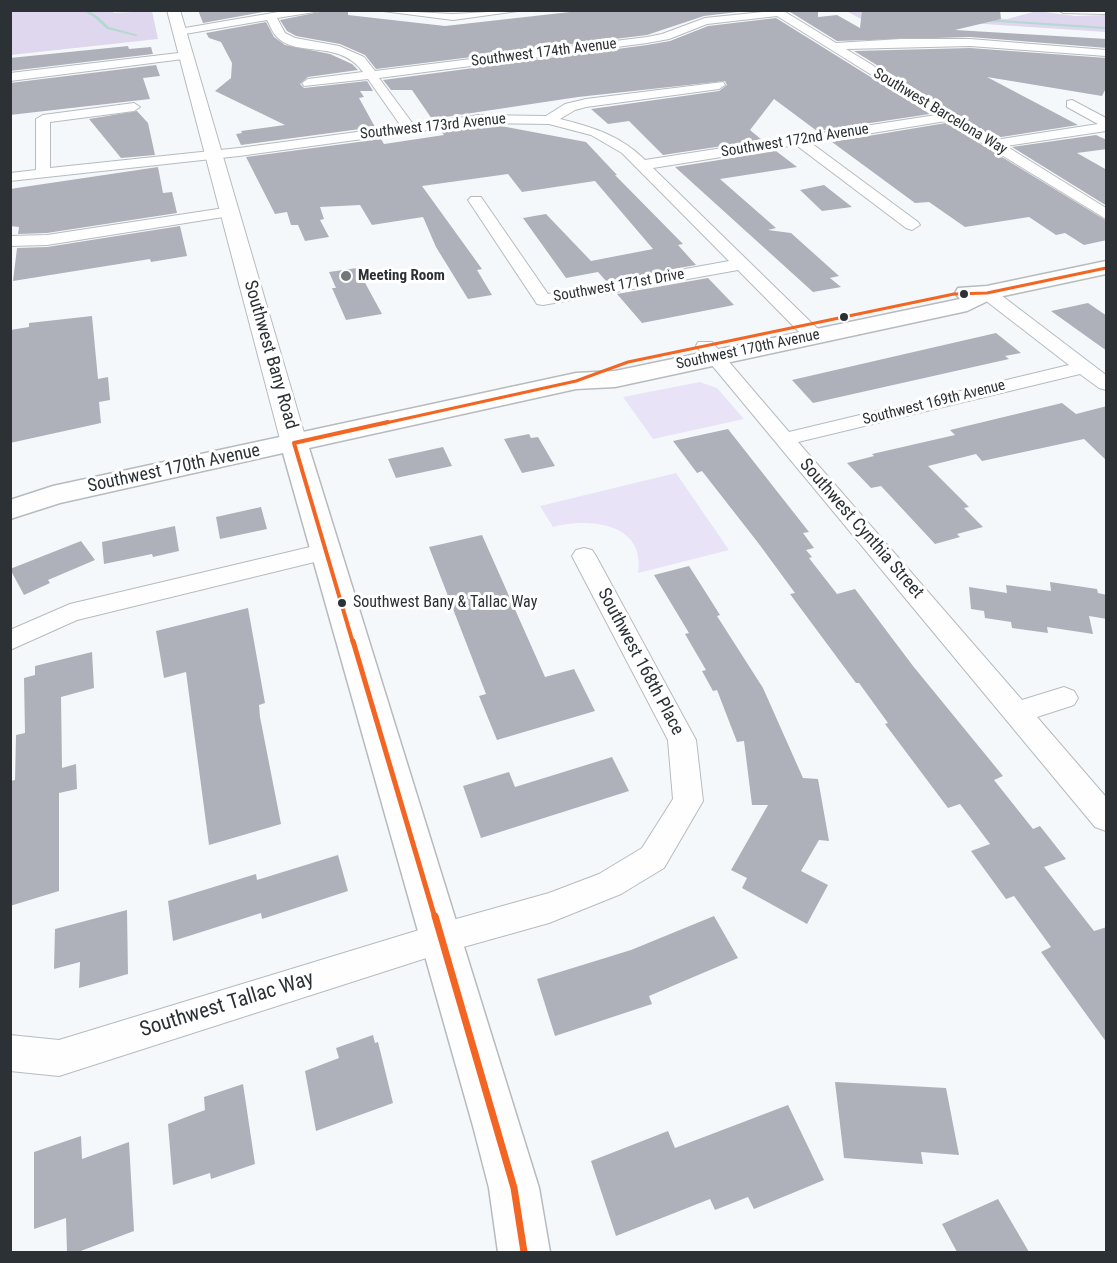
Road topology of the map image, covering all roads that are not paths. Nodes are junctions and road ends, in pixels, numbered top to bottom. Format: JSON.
{"nodes":[{"id":1,"x":173,"y":10,"type":"edge"},
{"id":2,"x":322,"y":10,"type":"edge"},
{"id":3,"x":380,"y":10,"type":"edge"},
{"id":4,"x":520,"y":10,"type":"edge"},
{"id":5,"x":1062,"y":10,"type":"edge"},
{"id":6,"x":1107,"y":11,"type":"edge"},
{"id":7,"x":775,"y":12,"type":"edge"},
{"id":8,"x":270,"y":16,"type":"junction"},
{"id":9,"x":178,"y":32,"type":"junction"},
{"id":10,"x":834,"y":47,"type":"junction"},
{"id":11,"x":1107,"y":53,"type":"edge"},
{"id":12,"x":187,"y":56,"type":"junction"},
{"id":13,"x":372,"y":74,"type":"junction"},
{"id":14,"x":10,"y":77,"type":"edge"},
{"id":15,"x":308,"y":82,"type":"dead end"},
{"id":16,"x":719,"y":85,"type":"dead end"},
{"id":17,"x":1072,"y":104,"type":"dead end"},
{"id":18,"x":134,"y":107,"type":"dead end"},
{"id":19,"x":947,"y":117,"type":"junction"},
{"id":20,"x":549,"y":120,"type":"junction"},
{"id":21,"x":1107,"y":125,"type":"edge"},
{"id":22,"x":409,"y":128,"type":"junction"},
{"id":23,"x":800,"y":141,"type":"junction"},
{"id":24,"x":994,"y":144,"type":"junction"},
{"id":25,"x":216,"y":154,"type":"junction"},
{"id":26,"x":643,"y":165,"type":"junction"},
{"id":27,"x":43,"y":172,"type":"junction"},
{"id":28,"x":10,"y":177,"type":"edge"},
{"id":29,"x":476,"y":200,"type":"dead end"},
{"id":30,"x":231,"y":212,"type":"junction"},
{"id":31,"x":1107,"y":214,"type":"edge"},
{"id":32,"x":912,"y":225,"type":"dead end"},
{"id":33,"x":10,"y":241,"type":"edge"},
{"id":34,"x":741,"y":264,"type":"junction"},
{"id":35,"x":1107,"y":268,"type":"edge"},
{"id":36,"x":987,"y":293,"type":"junction"},
{"id":37,"x":809,"y":331,"type":"junction"},
{"id":38,"x":710,"y":352,"type":"junction"},
{"id":39,"x":1084,"y":367,"type":"junction"},
{"id":40,"x":1107,"y":384,"type":"edge"},
{"id":41,"x":784,"y":439,"type":"junction"},
{"id":42,"x":294,"y":443,"type":"junction"},
{"id":43,"x":53,"y":495,"type":"junction"},
{"id":44,"x":10,"y":498,"type":"edge"},
{"id":45,"x":10,"y":510,"type":"edge"},
{"id":46,"x":327,"y":550,"type":"junction"},
{"id":47,"x":584,"y":556,"type":"dead end"},
{"id":48,"x":10,"y":641,"type":"edge"},
{"id":49,"x":1064,"y":698,"type":"dead end"},
{"id":50,"x":1017,"y":712,"type":"junction"},
{"id":51,"x":1107,"y":818,"type":"edge"},
{"id":52,"x":442,"y":938,"type":"junction"},
{"id":53,"x":10,"y":1053,"type":"edge"},
{"id":54,"x":525,"y":1252,"type":"edge"}],
"edges":[{"from":1,"to":9,"type":"street","name":"Southwest Bany Road"},
{"from":2,"to":8,"type":"street"},
{"from":3,"to":4,"type":"street"},
{"from":5,"to":6,"type":"street"},
{"from":7,"to":10,"type":"street","name":"Southwest Barcelona Way"},
{"from":7,"to":13,"type":"street","name":"Southwest 174th Avenue"},
{"from":8,"to":9,"type":"street"},
{"from":8,"to":13,"type":"street"},
{"from":9,"to":12,"type":"street","name":"Southwest Bany Road"},
{"from":10,"to":11,"type":"street"},
{"from":10,"to":19,"type":"street","name":"Southwest Barcelona Way"},
{"from":12,"to":14,"type":"street"},
{"from":12,"to":25,"type":"street","name":"Southwest Bany Road"},
{"from":13,"to":15,"type":"street","name":"Southwest 174th Avenue"},
{"from":13,"to":22,"type":"street"},
{"from":16,"to":20,"type":"street","name":"Southwest 173rd Avenue"},
{"from":17,"to":21,"type":"street"},
{"from":18,"to":27,"type":"street"},
{"from":19,"to":23,"type":"street","name":"Southwest 172nd Avenue"},
{"from":19,"to":24,"type":"street","name":"Southwest Barcelona Way"},
{"from":20,"to":22,"type":"street","name":"Southwest 173rd Avenue"},
{"from":20,"to":26,"type":"street"},
{"from":21,"to":24,"type":"street"},
{"from":22,"to":25,"type":"street","name":"Southwest 173rd Avenue"},
{"from":23,"to":26,"type":"street","name":"Southwest 172nd Avenue"},
{"from":23,"to":32,"type":"street"},
{"from":24,"to":31,"type":"street","name":"Southwest Barcelona Way"},
{"from":25,"to":27,"type":"street","name":"Southwest 173rd Avenue"},
{"from":25,"to":30,"type":"street","name":"Southwest Bany Road"},
{"from":26,"to":34,"type":"street"},
{"from":27,"to":28,"type":"street","name":"Southwest 173rd Avenue"},
{"from":29,"to":34,"type":"street","name":"Southwest 171st Drive"},
{"from":30,"to":33,"type":"street"},
{"from":30,"to":42,"type":"street","name":"Southwest Bany Road"},
{"from":34,"to":37,"type":"street"},
{"from":35,"to":36,"type":"main road","name":"Southwest 170th Avenue"},
{"from":36,"to":37,"type":"main road","name":"Southwest 170th Avenue"},
{"from":36,"to":39,"type":"street"},
{"from":37,"to":38,"type":"main road","name":"Southwest 170th Avenue"},
{"from":38,"to":41,"type":"street","name":"Southwest Cynthia Street"},
{"from":38,"to":42,"type":"main road","name":"Southwest 170th Avenue"},
{"from":39,"to":40,"type":"street"},
{"from":39,"to":41,"type":"street","name":"Southwest 169th Avenue"},
{"from":41,"to":50,"type":"street","name":"Southwest Cynthia Street"},
{"from":42,"to":43,"type":"main road","name":"Southwest 170th Avenue"},
{"from":42,"to":46,"type":"main road","name":"Southwest Bany Road"},
{"from":43,"to":44,"type":"main road","name":"Southwest 170th Avenue"},
{"from":43,"to":45,"type":"main road","name":"Southwest 170th Avenue"},
{"from":46,"to":48,"type":"street"},
{"from":46,"to":52,"type":"main road","name":"Southwest Bany Road"},
{"from":47,"to":52,"type":"street","name":"Southwest 168th Place"},
{"from":49,"to":50,"type":"street"},
{"from":50,"to":51,"type":"street","name":"Southwest Cynthia Street"},
{"from":52,"to":53,"type":"street","name":"Southwest Tallac Way"},
{"from":52,"to":54,"type":"main road","name":"Southwest Bany Road"}]}
